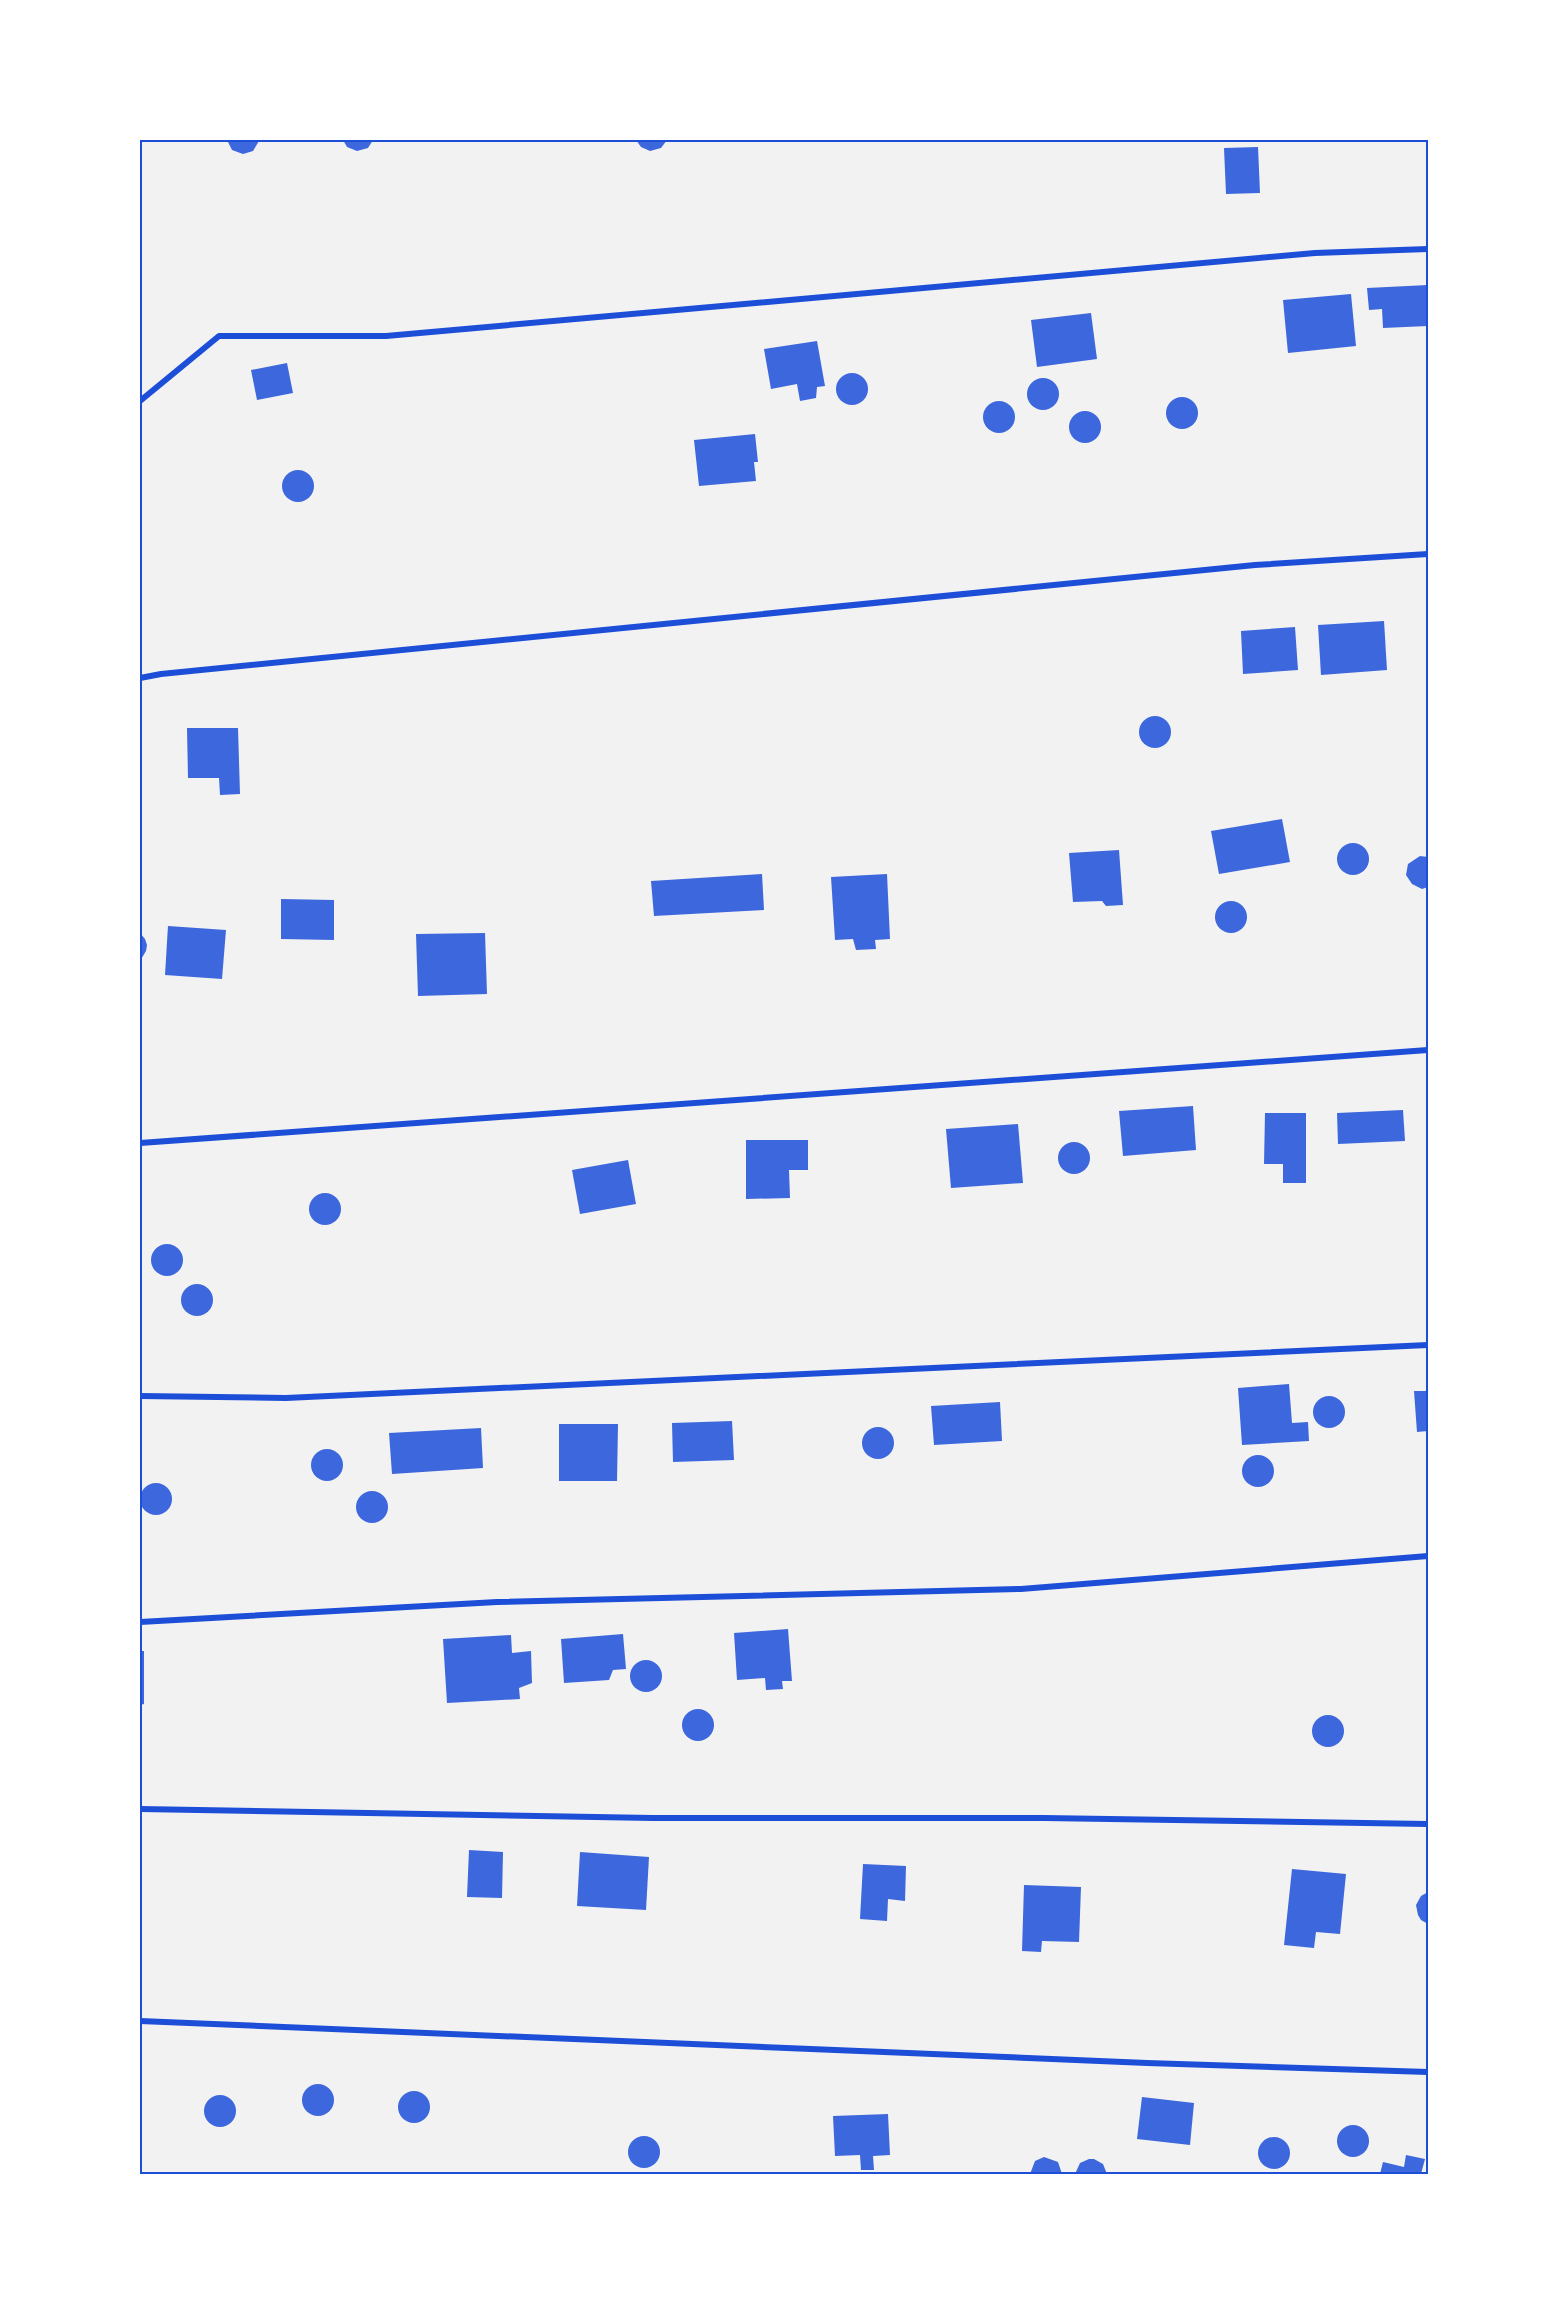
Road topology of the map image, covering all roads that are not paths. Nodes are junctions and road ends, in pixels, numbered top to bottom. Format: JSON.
{"nodes":[{"id":1,"x":1428,"y":249,"type":"edge"},
{"id":2,"x":140,"y":401,"type":"edge"},
{"id":3,"x":1428,"y":554,"type":"edge"},
{"id":4,"x":140,"y":678,"type":"edge"},
{"id":5,"x":1428,"y":1050,"type":"edge"},
{"id":6,"x":140,"y":1143,"type":"edge"},
{"id":7,"x":1428,"y":1345,"type":"edge"},
{"id":8,"x":140,"y":1396,"type":"edge"},
{"id":9,"x":1428,"y":1556,"type":"edge"},
{"id":10,"x":140,"y":1622,"type":"edge"},
{"id":11,"x":140,"y":1809,"type":"edge"},
{"id":12,"x":1428,"y":1824,"type":"edge"},
{"id":13,"x":140,"y":2021,"type":"edge"},
{"id":14,"x":1428,"y":2072,"type":"edge"}],
"edges":[{"from":1,"to":2,"type":"street"},
{"from":3,"to":4,"type":"street"},
{"from":5,"to":6,"type":"street"},
{"from":7,"to":8,"type":"street"},
{"from":9,"to":10,"type":"street"},
{"from":11,"to":12,"type":"street"},
{"from":13,"to":14,"type":"street"}]}
